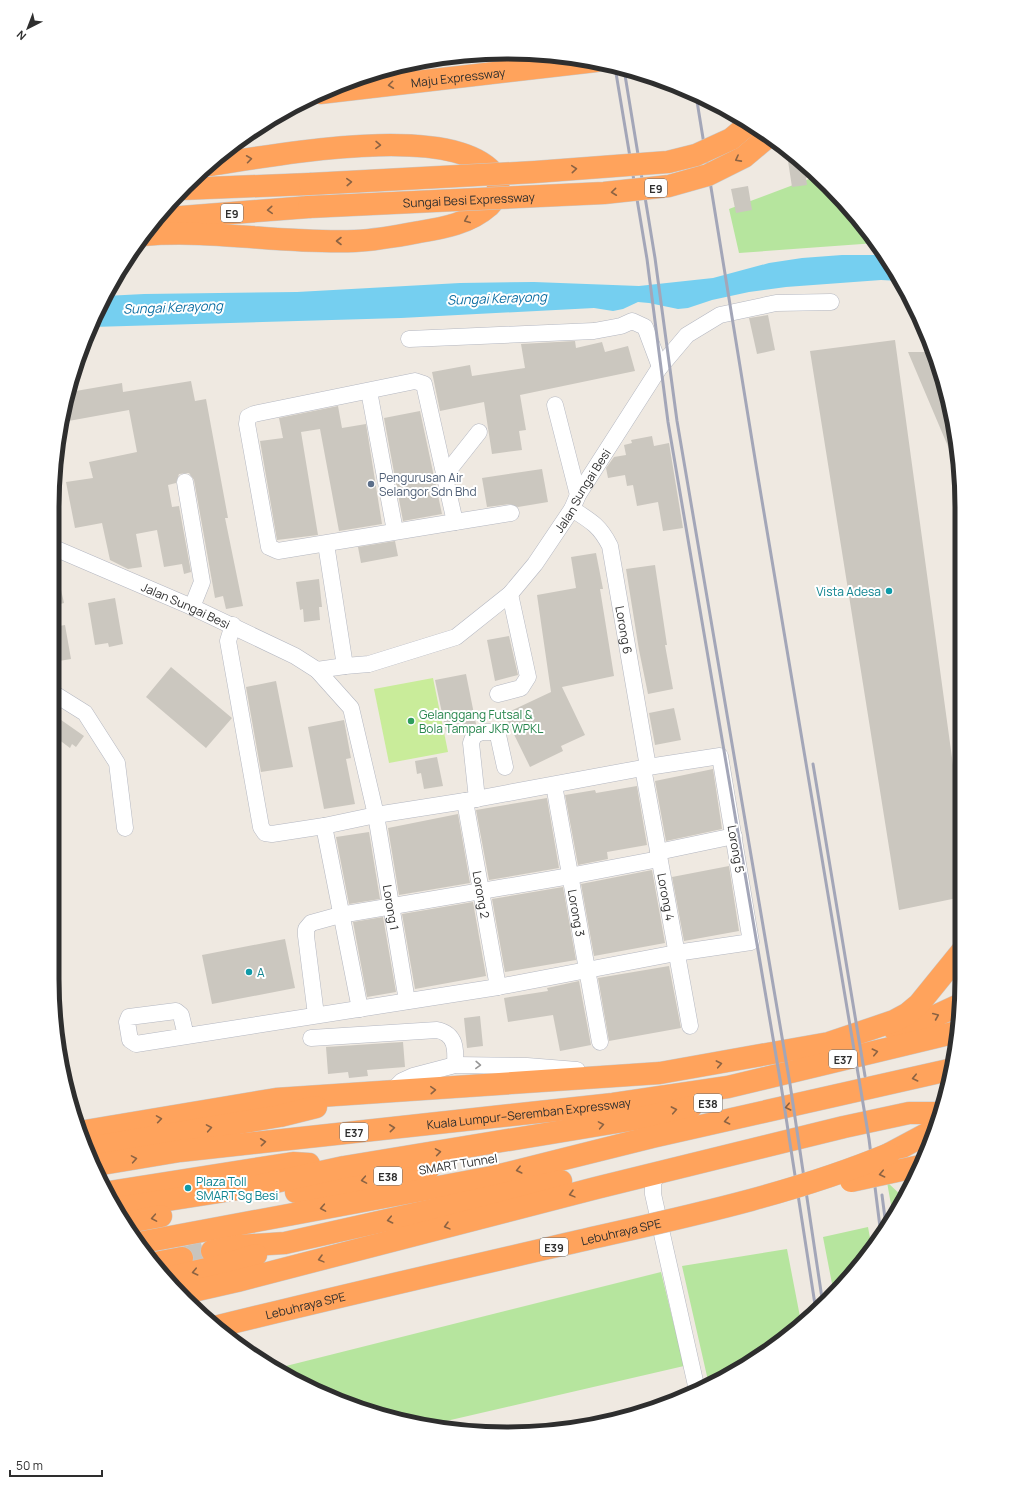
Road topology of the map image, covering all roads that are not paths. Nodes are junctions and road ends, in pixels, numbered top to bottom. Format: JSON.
{"nodes":[{"id":1,"x":571,"y":64,"type":"edge"},
{"id":2,"x":343,"y":90,"type":"edge"},
{"id":3,"x":745,"y":128,"type":"edge"},
{"id":4,"x":764,"y":140,"type":"edge"},
{"id":5,"x":220,"y":164,"type":"edge"},
{"id":6,"x":193,"y":188,"type":"edge"},
{"id":7,"x":165,"y":218,"type":"edge"},
{"id":8,"x":151,"y":235,"type":"edge"},
{"id":9,"x":831,"y":302,"type":"dead end"},
{"id":10,"x":410,"y":339,"type":"dead end"},
{"id":11,"x":660,"y":367,"type":"junction"},
{"id":12,"x":369,"y":391,"type":"junction"},
{"id":13,"x":556,"y":405,"type":"dead end"},
{"id":14,"x":479,"y":432,"type":"dead end"},
{"id":15,"x":444,"y":475,"type":"junction"},
{"id":16,"x":185,"y":482,"type":"dead end"},
{"id":17,"x":575,"y":502,"type":"junction"},
{"id":18,"x":511,"y":513,"type":"dead end"},
{"id":19,"x":454,"y":522,"type":"junction"},
{"id":20,"x":395,"y":532,"type":"junction"},
{"id":21,"x":326,"y":544,"type":"junction"},
{"id":22,"x":59,"y":550,"type":"edge"},
{"id":23,"x":510,"y":594,"type":"junction"},
{"id":24,"x":192,"y":607,"type":"junction"},
{"id":25,"x":233,"y":625,"type":"junction"},
{"id":26,"x":344,"y":666,"type":"junction"},
{"id":27,"x":316,"y":670,"type":"junction"},
{"id":28,"x":498,"y":694,"type":"dead end"},
{"id":29,"x":59,"y":697,"type":"edge"},
{"id":30,"x":505,"y":767,"type":"dead end"},
{"id":31,"x":646,"y":768,"type":"junction"},
{"id":32,"x":554,"y":784,"type":"junction"},
{"id":33,"x":471,"y":800,"type":"junction"},
{"id":34,"x":376,"y":815,"type":"junction"},
{"id":35,"x":324,"y":826,"type":"junction"},
{"id":36,"x":125,"y":828,"type":"dead end"},
{"id":37,"x":734,"y":836,"type":"junction"},
{"id":38,"x":658,"y":856,"type":"junction"},
{"id":39,"x":570,"y":876,"type":"junction"},
{"id":40,"x":481,"y":892,"type":"junction"},
{"id":41,"x":390,"y":907,"type":"junction"},
{"id":42,"x":340,"y":915,"type":"junction"},
{"id":43,"x":676,"y":953,"type":"junction"},
{"id":44,"x":955,"y":959,"type":"edge"},
{"id":45,"x":586,"y":970,"type":"junction"},
{"id":46,"x":498,"y":987,"type":"junction"},
{"id":47,"x":407,"y":1001,"type":"junction"},
{"id":48,"x":954,"y":1007,"type":"edge"},
{"id":49,"x":360,"y":1009,"type":"junction"},
{"id":50,"x":316,"y":1015,"type":"junction"},
{"id":51,"x":690,"y":1026,"type":"dead end"},
{"id":52,"x":951,"y":1033,"type":"edge"},
{"id":53,"x":186,"y":1036,"type":"dead end"},
{"id":54,"x":311,"y":1038,"type":"dead end"},
{"id":55,"x":600,"y":1042,"type":"dead end"},
{"id":56,"x":455,"y":1065,"type":"junction"},
{"id":57,"x":945,"y":1071,"type":"edge"},
{"id":58,"x":660,"y":1074,"type":"junction"},
{"id":59,"x":775,"y":1076,"type":"junction"},
{"id":60,"x":728,"y":1087,"type":"junction"},
{"id":61,"x":390,"y":1093,"type":"junction"},
{"id":62,"x":366,"y":1094,"type":"junction"},
{"id":63,"x":937,"y":1103,"type":"edge"},
{"id":64,"x":934,"y":1113,"type":"edge"},
{"id":65,"x":86,"y":1131,"type":"edge"},
{"id":66,"x":927,"y":1134,"type":"edge"},
{"id":67,"x":652,"y":1137,"type":"junction"},
{"id":68,"x":924,"y":1142,"type":"edge"},
{"id":69,"x":92,"y":1147,"type":"edge"},
{"id":70,"x":889,"y":1154,"type":"junction"},
{"id":71,"x":99,"y":1164,"type":"edge"},
{"id":72,"x":344,"y":1167,"type":"junction"},
{"id":73,"x":913,"y":1167,"type":"edge"},
{"id":74,"x":659,"y":1172,"type":"junction"},
{"id":75,"x":113,"y":1191,"type":"edge"},
{"id":76,"x":122,"y":1207,"type":"edge"},
{"id":77,"x":131,"y":1222,"type":"edge"},
{"id":78,"x":145,"y":1242,"type":"edge"},
{"id":79,"x":284,"y":1243,"type":"junction"},
{"id":80,"x":212,"y":1251,"type":"tunnel mouth"},
{"id":81,"x":182,"y":1258,"type":"tunnel mouth"},
{"id":82,"x":161,"y":1263,"type":"edge"},
{"id":83,"x":172,"y":1277,"type":"edge"},
{"id":84,"x":187,"y":1293,"type":"edge"},
{"id":85,"x":223,"y":1325,"type":"edge"},
{"id":86,"x":231,"y":1332,"type":"edge"},
{"id":87,"x":696,"y":1385,"type":"edge"}],
"edges":[{"from":1,"to":2,"type":"highway","name":"Maju Expressway","one_way":true},
{"from":6,"to":3,"type":"highway","name":"Sungai Besi Expressway","number":"E9","one_way":true,"bridge":true},
{"from":4,"to":7,"type":"highway","name":"Sungai Besi Expressway","number":"E9","one_way":true,"bridge":true},
{"from":5,"to":8,"type":"highway","one_way":true},
{"from":9,"to":11,"type":"street","name":"Jalan Sungai Besi"},
{"from":10,"to":11,"type":"street"},
{"from":11,"to":17,"type":"street","name":"Jalan Sungai Besi"},
{"from":12,"to":15,"type":"street"},
{"from":12,"to":20,"type":"street"},
{"from":12,"to":21,"type":"street"},
{"from":13,"to":17,"type":"street"},
{"from":14,"to":15,"type":"street"},
{"from":15,"to":19,"type":"street"},
{"from":16,"to":24,"type":"street"},
{"from":17,"to":23,"type":"street","name":"Jalan Sungai Besi"},
{"from":17,"to":31,"type":"street","name":"Lorong 6"},
{"from":18,"to":19,"type":"street"},
{"from":19,"to":20,"type":"street"},
{"from":20,"to":21,"type":"street"},
{"from":21,"to":26,"type":"street"},
{"from":22,"to":24,"type":"street","name":"Jalan Sungai Besi"},
{"from":23,"to":26,"type":"street","name":"Jalan Sungai Besi"},
{"from":23,"to":28,"type":"street"},
{"from":24,"to":25,"type":"street","name":"Jalan Sungai Besi"},
{"from":25,"to":27,"type":"street","name":"Jalan Sungai Besi"},
{"from":25,"to":35,"type":"street"},
{"from":26,"to":27,"type":"street","name":"Jalan Sungai Besi"},
{"from":27,"to":34,"type":"street","name":"Jalan Sungai Besi"},
{"from":29,"to":36,"type":"street"},
{"from":30,"to":33,"type":"street","name":"Lorong 2"},
{"from":31,"to":32,"type":"street"},
{"from":31,"to":37,"type":"street","name":"Lorong 5"},
{"from":31,"to":38,"type":"street","name":"Lorong 4"},
{"from":32,"to":33,"type":"street"},
{"from":32,"to":39,"type":"street","name":"Lorong 3"},
{"from":33,"to":34,"type":"street"},
{"from":33,"to":40,"type":"street","name":"Lorong 2"},
{"from":34,"to":35,"type":"street"},
{"from":34,"to":41,"type":"street","name":"Lorong 1"},
{"from":35,"to":42,"type":"street"},
{"from":37,"to":38,"type":"street"},
{"from":37,"to":43,"type":"street","name":"Lorong 5"},
{"from":38,"to":39,"type":"street"},
{"from":38,"to":43,"type":"street","name":"Lorong 4"},
{"from":39,"to":40,"type":"street"},
{"from":39,"to":45,"type":"street","name":"Lorong 3"},
{"from":40,"to":41,"type":"street"},
{"from":40,"to":46,"type":"street","name":"Lorong 2"},
{"from":41,"to":42,"type":"street"},
{"from":41,"to":47,"type":"street","name":"Lorong 1"},
{"from":42,"to":49,"type":"street"},
{"from":42,"to":50,"type":"street"},
{"from":43,"to":45,"type":"street"},
{"from":43,"to":51,"type":"street","name":"Lorong 4"},
{"from":58,"to":44,"type":"highway","one_way":true},
{"from":45,"to":46,"type":"street"},
{"from":45,"to":55,"type":"street","name":"Lorong 3"},
{"from":46,"to":47,"type":"street"},
{"from":47,"to":49,"type":"street"},
{"from":60,"to":48,"type":"highway","one_way":true},
{"from":49,"to":50,"type":"street"},
{"from":50,"to":53,"type":"street"},
{"from":59,"to":52,"type":"highway","name":"Kuala Lumpur–Seremban Expressway","number":"E37","one_way":true},
{"from":54,"to":56,"type":"street"},
{"from":56,"to":58,"type":"street","one_way":true},
{"from":56,"to":61,"type":"street"},
{"from":57,"to":67,"type":"highway","one_way":true},
{"from":61,"to":58,"type":"highway","one_way":true},
{"from":59,"to":60,"type":"highway","name":"Kuala Lumpur–Seremban Expressway","number":"E37"},
{"from":72,"to":59,"type":"highway","name":"SMART Tunnel","number":"E38","one_way":true},
{"from":71,"to":60,"type":"highway","name":"Kuala Lumpur–Seremban Expressway","number":"E37","one_way":true},
{"from":61,"to":62,"type":"highway"},
{"from":65,"to":62,"type":"highway","one_way":true},
{"from":69,"to":62,"type":"highway","one_way":true},
{"from":63,"to":79,"type":"highway","one_way":true},
{"from":64,"to":74,"type":"highway"},
{"from":66,"to":70,"type":"highway"},
{"from":67,"to":77,"type":"highway","name":"SMART Tunnel","number":"E38","one_way":true},
{"from":67,"to":78,"type":"highway","one_way":true},
{"from":68,"to":70,"type":"highway","name":"Lebuhraya SPE","number":"E39"},
{"from":70,"to":85,"type":"highway","name":"Lebuhraya SPE","number":"E39","bridge":true},
{"from":72,"to":75,"type":"highway","name":"SMART Tunnel","number":"E38"},
{"from":72,"to":76,"type":"highway","name":"SMART Tunnel","number":"E38"},
{"from":73,"to":86,"type":"highway","name":"Lebuhraya SPE","number":"E39","one_way":true,"bridge":true},
{"from":74,"to":84,"type":"highway","one_way":true},
{"from":74,"to":87,"type":"street"},
{"from":79,"to":80,"type":"highway"},
{"from":79,"to":83,"type":"highway","one_way":true},
{"from":81,"to":82,"type":"highway"}]}
